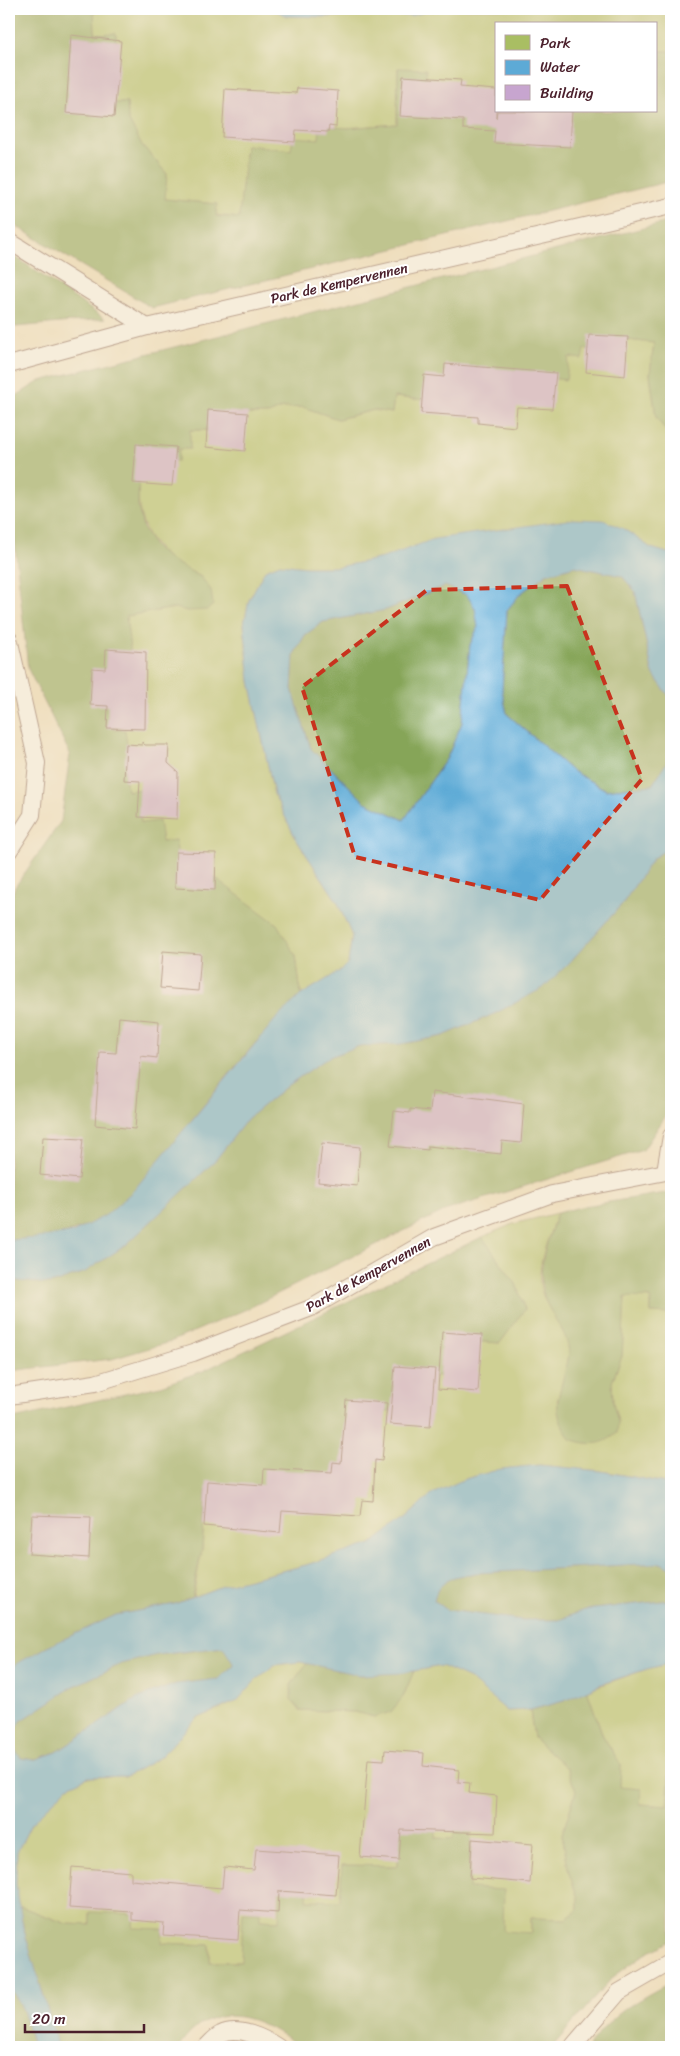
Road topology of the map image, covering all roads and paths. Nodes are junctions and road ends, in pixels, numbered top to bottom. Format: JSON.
{"nodes":[{"id":1,"x":671,"y":206,"type":"edge"},
{"id":2,"x":9,"y":241,"type":"edge"},
{"id":3,"x":147,"y":327,"type":"junction"},
{"id":4,"x":9,"y":365,"type":"edge"},
{"id":5,"x":9,"y":638,"type":"edge"},
{"id":6,"x":9,"y":851,"type":"edge"},
{"id":7,"x":671,"y":1136,"type":"edge"},
{"id":8,"x":668,"y":1171,"type":"edge"},
{"id":9,"x":9,"y":1396,"type":"edge"},
{"id":10,"x":671,"y":1962,"type":"edge"},
{"id":11,"x":206,"y":2047,"type":"edge"},
{"id":12,"x":278,"y":2047,"type":"edge"},
{"id":13,"x":572,"y":2047,"type":"edge"}],
"edges":[{"from":1,"to":3,"type":"lane","name":"Park de Kempervennen"},
{"from":2,"to":3,"type":"lane"},
{"from":3,"to":4,"type":"lane","name":"Park de Kempervennen"},
{"from":5,"to":6,"type":"lane"},
{"from":7,"to":8,"type":"lane"},
{"from":8,"to":9,"type":"lane","name":"Park de Kempervennen"},
{"from":10,"to":13,"type":"lane"},
{"from":11,"to":12,"type":"lane"}]}
